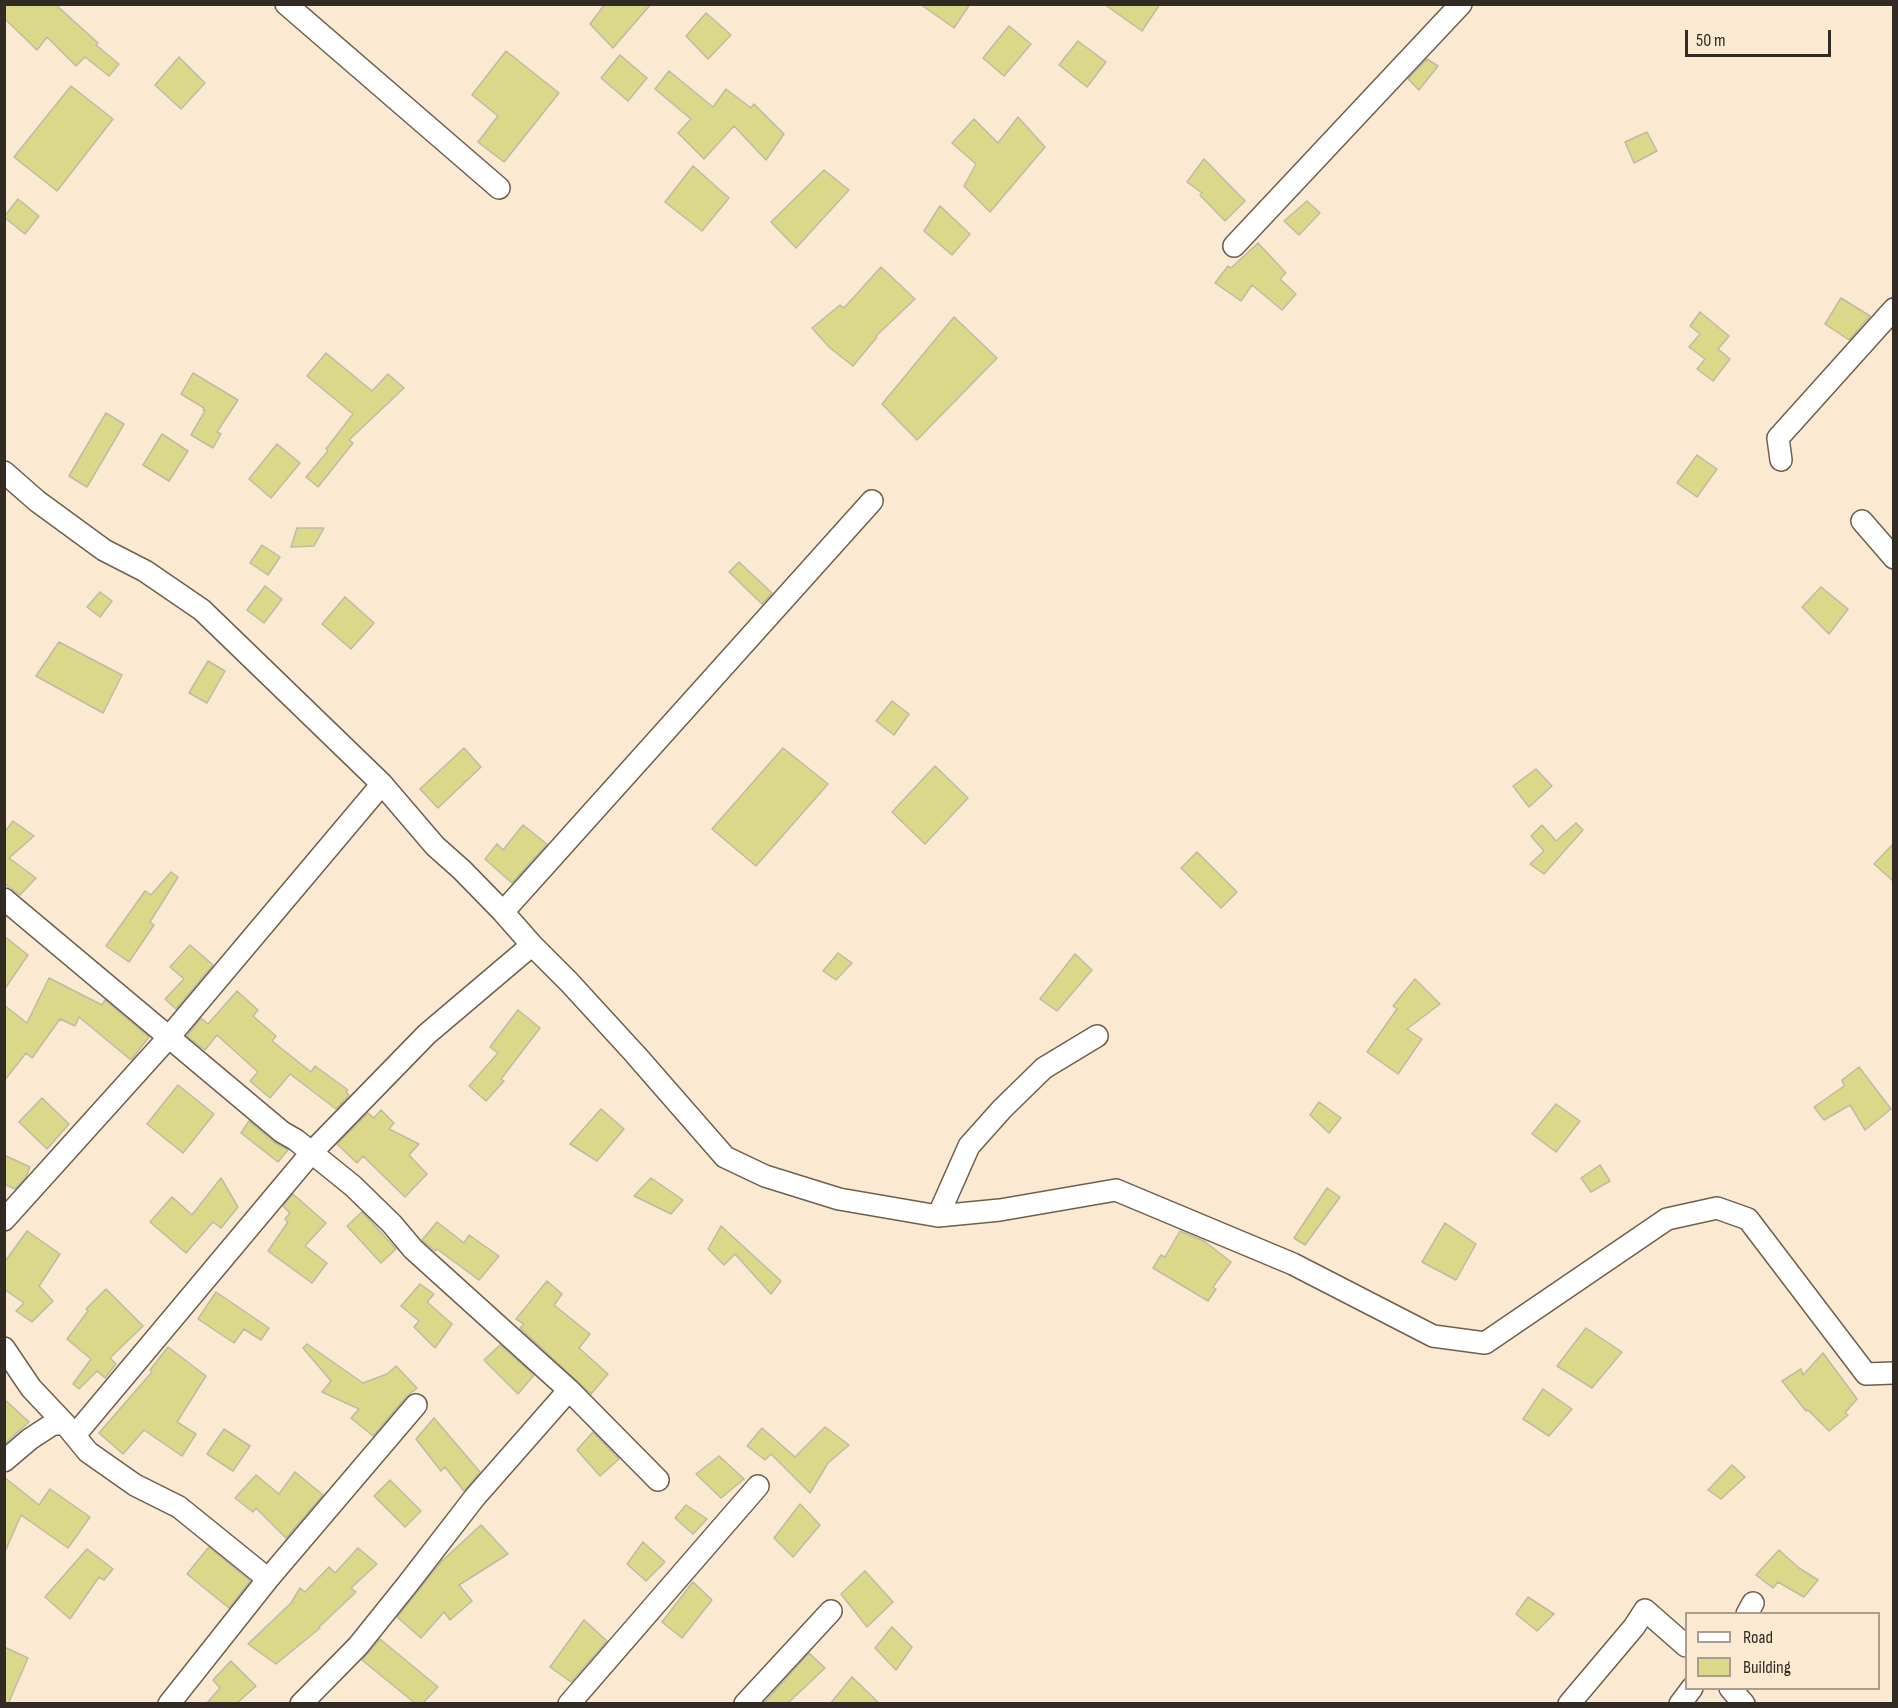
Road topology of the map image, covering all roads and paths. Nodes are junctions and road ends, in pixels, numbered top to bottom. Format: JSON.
{"nodes":[{"id":1,"x":286,"y":4,"type":"edge"},
{"id":2,"x":1461,"y":4,"type":"edge"},
{"id":3,"x":499,"y":188,"type":"dead end"},
{"id":4,"x":1234,"y":246,"type":"dead end"},
{"id":5,"x":1893,"y":309,"type":"edge"},
{"id":6,"x":1781,"y":460,"type":"dead end"},
{"id":7,"x":4,"y":472,"type":"edge"},
{"id":8,"x":872,"y":501,"type":"dead end"},
{"id":9,"x":1862,"y":521,"type":"dead end"},
{"id":10,"x":1893,"y":558,"type":"edge"},
{"id":11,"x":382,"y":784,"type":"junction"},
{"id":12,"x":7,"y":907,"type":"edge"},
{"id":13,"x":503,"y":912,"type":"junction"},
{"id":14,"x":532,"y":945,"type":"junction"},
{"id":15,"x":1097,"y":1036,"type":"dead end"},
{"id":16,"x":169,"y":1037,"type":"junction"},
{"id":17,"x":312,"y":1152,"type":"junction"},
{"id":18,"x":938,"y":1216,"type":"junction"},
{"id":19,"x":4,"y":1220,"type":"edge"},
{"id":20,"x":4,"y":1348,"type":"edge"},
{"id":21,"x":1893,"y":1373,"type":"edge"},
{"id":22,"x":569,"y":1390,"type":"junction"},
{"id":23,"x":416,"y":1405,"type":"dead end"},
{"id":24,"x":70,"y":1429,"type":"junction"},
{"id":25,"x":4,"y":1461,"type":"edge"},
{"id":26,"x":658,"y":1480,"type":"dead end"},
{"id":27,"x":758,"y":1486,"type":"dead end"},
{"id":28,"x":268,"y":1579,"type":"junction"},
{"id":29,"x":831,"y":1611,"type":"dead end"},
{"id":30,"x":1685,"y":1645,"type":"edge"},
{"id":31,"x":1691,"y":1690,"type":"edge"},
{"id":32,"x":1731,"y":1690,"type":"edge"},
{"id":33,"x":169,"y":1704,"type":"edge"},
{"id":34,"x":301,"y":1704,"type":"edge"},
{"id":35,"x":569,"y":1704,"type":"edge"},
{"id":36,"x":745,"y":1704,"type":"edge"},
{"id":37,"x":1569,"y":1704,"type":"edge"},
{"id":38,"x":1680,"y":1704,"type":"edge"},
{"id":39,"x":1744,"y":1704,"type":"edge"}],
"edges":[{"from":1,"to":3,"type":"street"},
{"from":2,"to":4,"type":"street"},
{"from":5,"to":6,"type":"street"},
{"from":7,"to":11,"type":"street"},
{"from":8,"to":13,"type":"street"},
{"from":9,"to":10,"type":"street"},
{"from":11,"to":13,"type":"street"},
{"from":11,"to":16,"type":"street"},
{"from":12,"to":16,"type":"street"},
{"from":13,"to":14,"type":"street"},
{"from":14,"to":17,"type":"street"},
{"from":14,"to":18,"type":"street"},
{"from":15,"to":18,"type":"street"},
{"from":16,"to":17,"type":"street"},
{"from":16,"to":19,"type":"street"},
{"from":17,"to":22,"type":"street"},
{"from":17,"to":24,"type":"street"},
{"from":18,"to":21,"type":"street"},
{"from":20,"to":24,"type":"street"},
{"from":22,"to":26,"type":"street"},
{"from":22,"to":34,"type":"street"},
{"from":23,"to":28,"type":"street"},
{"from":24,"to":25,"type":"street"},
{"from":24,"to":28,"type":"street"},
{"from":27,"to":35,"type":"street"},
{"from":28,"to":33,"type":"street"},
{"from":29,"to":36,"type":"street"},
{"from":30,"to":37,"type":"street"},
{"from":31,"to":38,"type":"street"},
{"from":32,"to":39,"type":"street"}]}
